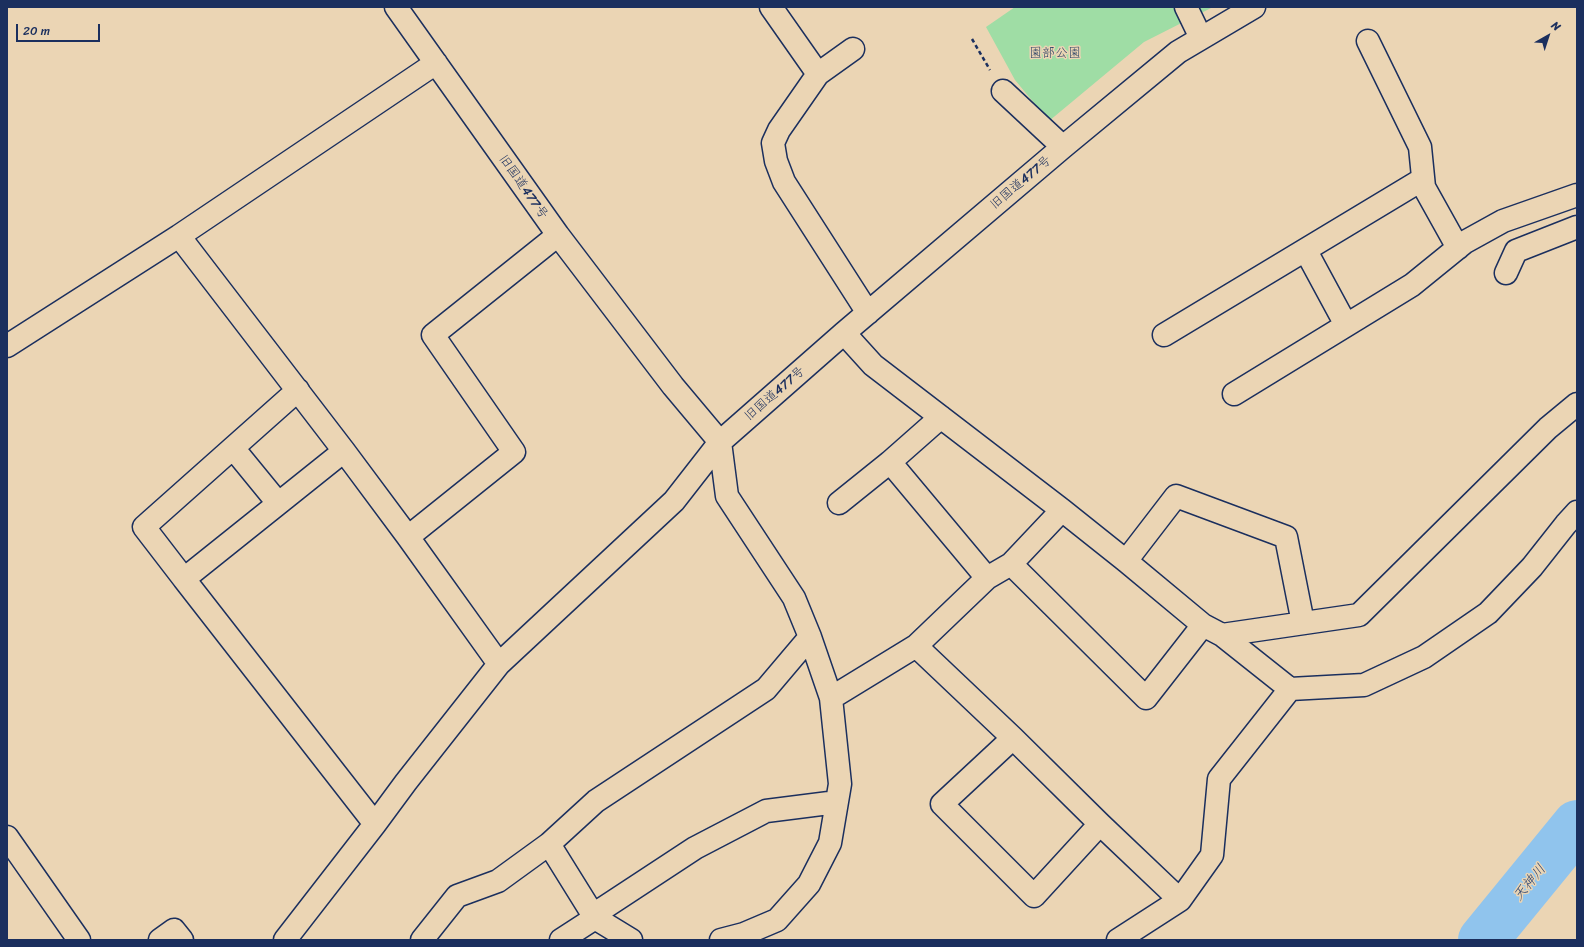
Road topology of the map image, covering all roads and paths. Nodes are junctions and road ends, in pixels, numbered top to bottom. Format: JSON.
{"nodes":[{"id":1,"x":396,"y":7,"type":"edge"},
{"id":2,"x":771,"y":7,"type":"edge"},
{"id":3,"x":1186,"y":7,"type":"edge"},
{"id":4,"x":1254,"y":7,"type":"edge"},
{"id":5,"x":1201,"y":38,"type":"junction"},
{"id":6,"x":972,"y":39,"type":"dead end"},
{"id":7,"x":1368,"y":41,"type":"dead end"},
{"id":8,"x":853,"y":48,"type":"dead end"},
{"id":9,"x":436,"y":63,"type":"junction"},
{"id":10,"x":818,"y":74,"type":"junction"},
{"id":11,"x":1003,"y":91,"type":"joint"},
{"id":12,"x":1063,"y":147,"type":"junction"},
{"id":13,"x":1423,"y":179,"type":"junction"},
{"id":14,"x":1577,"y":195,"type":"edge"},
{"id":15,"x":1577,"y":227,"type":"edge"},
{"id":16,"x":179,"y":236,"type":"junction"},
{"id":17,"x":558,"y":236,"type":"junction"},
{"id":18,"x":1458,"y":248,"type":"junction"},
{"id":19,"x":1306,"y":251,"type":"junction"},
{"id":20,"x":1506,"y":272,"type":"dead end"},
{"id":21,"x":868,"y":313,"type":"junction"},
{"id":22,"x":1346,"y":325,"type":"junction"},
{"id":23,"x":844,"y":333,"type":"junction"},
{"id":24,"x":1164,"y":336,"type":"dead end"},
{"id":25,"x":7,"y":346,"type":"edge"},
{"id":26,"x":298,"y":390,"type":"junction"},
{"id":27,"x":1234,"y":394,"type":"dead end"},
{"id":28,"x":1577,"y":404,"type":"edge"},
{"id":29,"x":941,"y":417,"type":"junction"},
{"id":30,"x":720,"y":442,"type":"junction"},
{"id":31,"x":233,"y":448,"type":"junction"},
{"id":32,"x":344,"y":451,"type":"junction"},
{"id":33,"x":890,"y":462,"type":"junction"},
{"id":34,"x":278,"y":503,"type":"junction"},
{"id":35,"x":839,"y":504,"type":"dead end"},
{"id":36,"x":1062,"y":510,"type":"junction"},
{"id":37,"x":1577,"y":512,"type":"edge"},
{"id":38,"x":408,"y":537,"type":"junction"},
{"id":39,"x":1126,"y":561,"type":"junction"},
{"id":40,"x":1011,"y":564,"type":"junction"},
{"id":41,"x":987,"y":578,"type":"junction"},
{"id":42,"x":184,"y":579,"type":"junction"},
{"id":43,"x":1303,"y":623,"type":"junction"},
{"id":44,"x":1203,"y":625,"type":"junction"},
{"id":45,"x":1222,"y":635,"type":"junction"},
{"id":46,"x":810,"y":637,"type":"junction"},
{"id":47,"x":916,"y":646,"type":"junction"},
{"id":48,"x":499,"y":664,"type":"junction"},
{"id":49,"x":1290,"y":689,"type":"junction"},
{"id":50,"x":832,"y":698,"type":"junction"},
{"id":51,"x":1013,"y":738,"type":"junction"},
{"id":52,"x":837,"y":802,"type":"junction"},
{"id":53,"x":375,"y":824,"type":"junction"},
{"id":54,"x":1100,"y":824,"type":"junction"},
{"id":55,"x":7,"y":837,"type":"edge"},
{"id":56,"x":549,"y":844,"type":"junction"},
{"id":57,"x":1180,"y":900,"type":"junction"},
{"id":58,"x":594,"y":916,"type":"junction"},
{"id":59,"x":79,"y":940,"type":"edge"},
{"id":60,"x":160,"y":940,"type":"edge"},
{"id":61,"x":182,"y":940,"type":"edge"},
{"id":62,"x":285,"y":940,"type":"edge"},
{"id":63,"x":422,"y":940,"type":"edge"},
{"id":64,"x":560,"y":940,"type":"edge"},
{"id":65,"x":631,"y":940,"type":"edge"},
{"id":66,"x":721,"y":940,"type":"edge"},
{"id":67,"x":1118,"y":940,"type":"edge"}],
"edges":[{"from":1,"to":9,"type":"street","name":"旧国道477号"},
{"from":2,"to":10,"type":"street"},
{"from":3,"to":5,"type":"street"},
{"from":4,"to":5,"type":"street","name":"旧国道477号"},
{"from":5,"to":12,"type":"street","name":"旧国道477号"},
{"from":6,"to":11,"type":"path"},
{"from":7,"to":13,"type":"street"},
{"from":8,"to":10,"type":"street"},
{"from":9,"to":16,"type":"street"},
{"from":9,"to":17,"type":"street","name":"旧国道477号"},
{"from":10,"to":21,"type":"street"},
{"from":11,"to":12,"type":"street"},
{"from":12,"to":21,"type":"street","name":"旧国道477号"},
{"from":13,"to":18,"type":"street"},
{"from":13,"to":19,"type":"street"},
{"from":14,"to":18,"type":"street"},
{"from":15,"to":20,"type":"street"},
{"from":16,"to":25,"type":"street"},
{"from":16,"to":26,"type":"street"},
{"from":17,"to":30,"type":"street","name":"旧国道477号"},
{"from":17,"to":38,"type":"street"},
{"from":18,"to":22,"type":"street"},
{"from":19,"to":22,"type":"street"},
{"from":19,"to":24,"type":"street"},
{"from":21,"to":23,"type":"street","name":"旧国道477号"},
{"from":22,"to":27,"type":"street"},
{"from":23,"to":29,"type":"street"},
{"from":23,"to":30,"type":"street","name":"旧国道477号"},
{"from":26,"to":31,"type":"street"},
{"from":26,"to":32,"type":"street"},
{"from":28,"to":43,"type":"street"},
{"from":29,"to":33,"type":"street"},
{"from":29,"to":36,"type":"street"},
{"from":30,"to":46,"type":"street"},
{"from":30,"to":48,"type":"street"},
{"from":31,"to":34,"type":"street"},
{"from":31,"to":42,"type":"street"},
{"from":32,"to":34,"type":"street"},
{"from":32,"to":38,"type":"street"},
{"from":33,"to":35,"type":"street"},
{"from":33,"to":41,"type":"street"},
{"from":34,"to":42,"type":"street"},
{"from":36,"to":39,"type":"street"},
{"from":36,"to":40,"type":"street"},
{"from":37,"to":49,"type":"street"},
{"from":38,"to":48,"type":"street"},
{"from":39,"to":43,"type":"street"},
{"from":39,"to":44,"type":"street"},
{"from":40,"to":41,"type":"street"},
{"from":40,"to":44,"type":"street"},
{"from":41,"to":47,"type":"street"},
{"from":42,"to":53,"type":"street"},
{"from":43,"to":45,"type":"street"},
{"from":44,"to":45,"type":"street"},
{"from":45,"to":49,"type":"street"},
{"from":46,"to":50,"type":"street"},
{"from":46,"to":56,"type":"street"},
{"from":47,"to":50,"type":"street"},
{"from":47,"to":51,"type":"street"},
{"from":48,"to":53,"type":"street"},
{"from":49,"to":57,"type":"street"},
{"from":50,"to":52,"type":"street"},
{"from":51,"to":54,"type":"street"},
{"from":51,"to":54,"type":"street"},
{"from":52,"to":58,"type":"street"},
{"from":52,"to":66,"type":"street"},
{"from":53,"to":62,"type":"street"},
{"from":54,"to":57,"type":"street"},
{"from":55,"to":59,"type":"street"},
{"from":56,"to":58,"type":"street"},
{"from":56,"to":63,"type":"street"},
{"from":57,"to":67,"type":"street"},
{"from":58,"to":64,"type":"street"},
{"from":58,"to":65,"type":"street"},
{"from":60,"to":61,"type":"street"}]}
